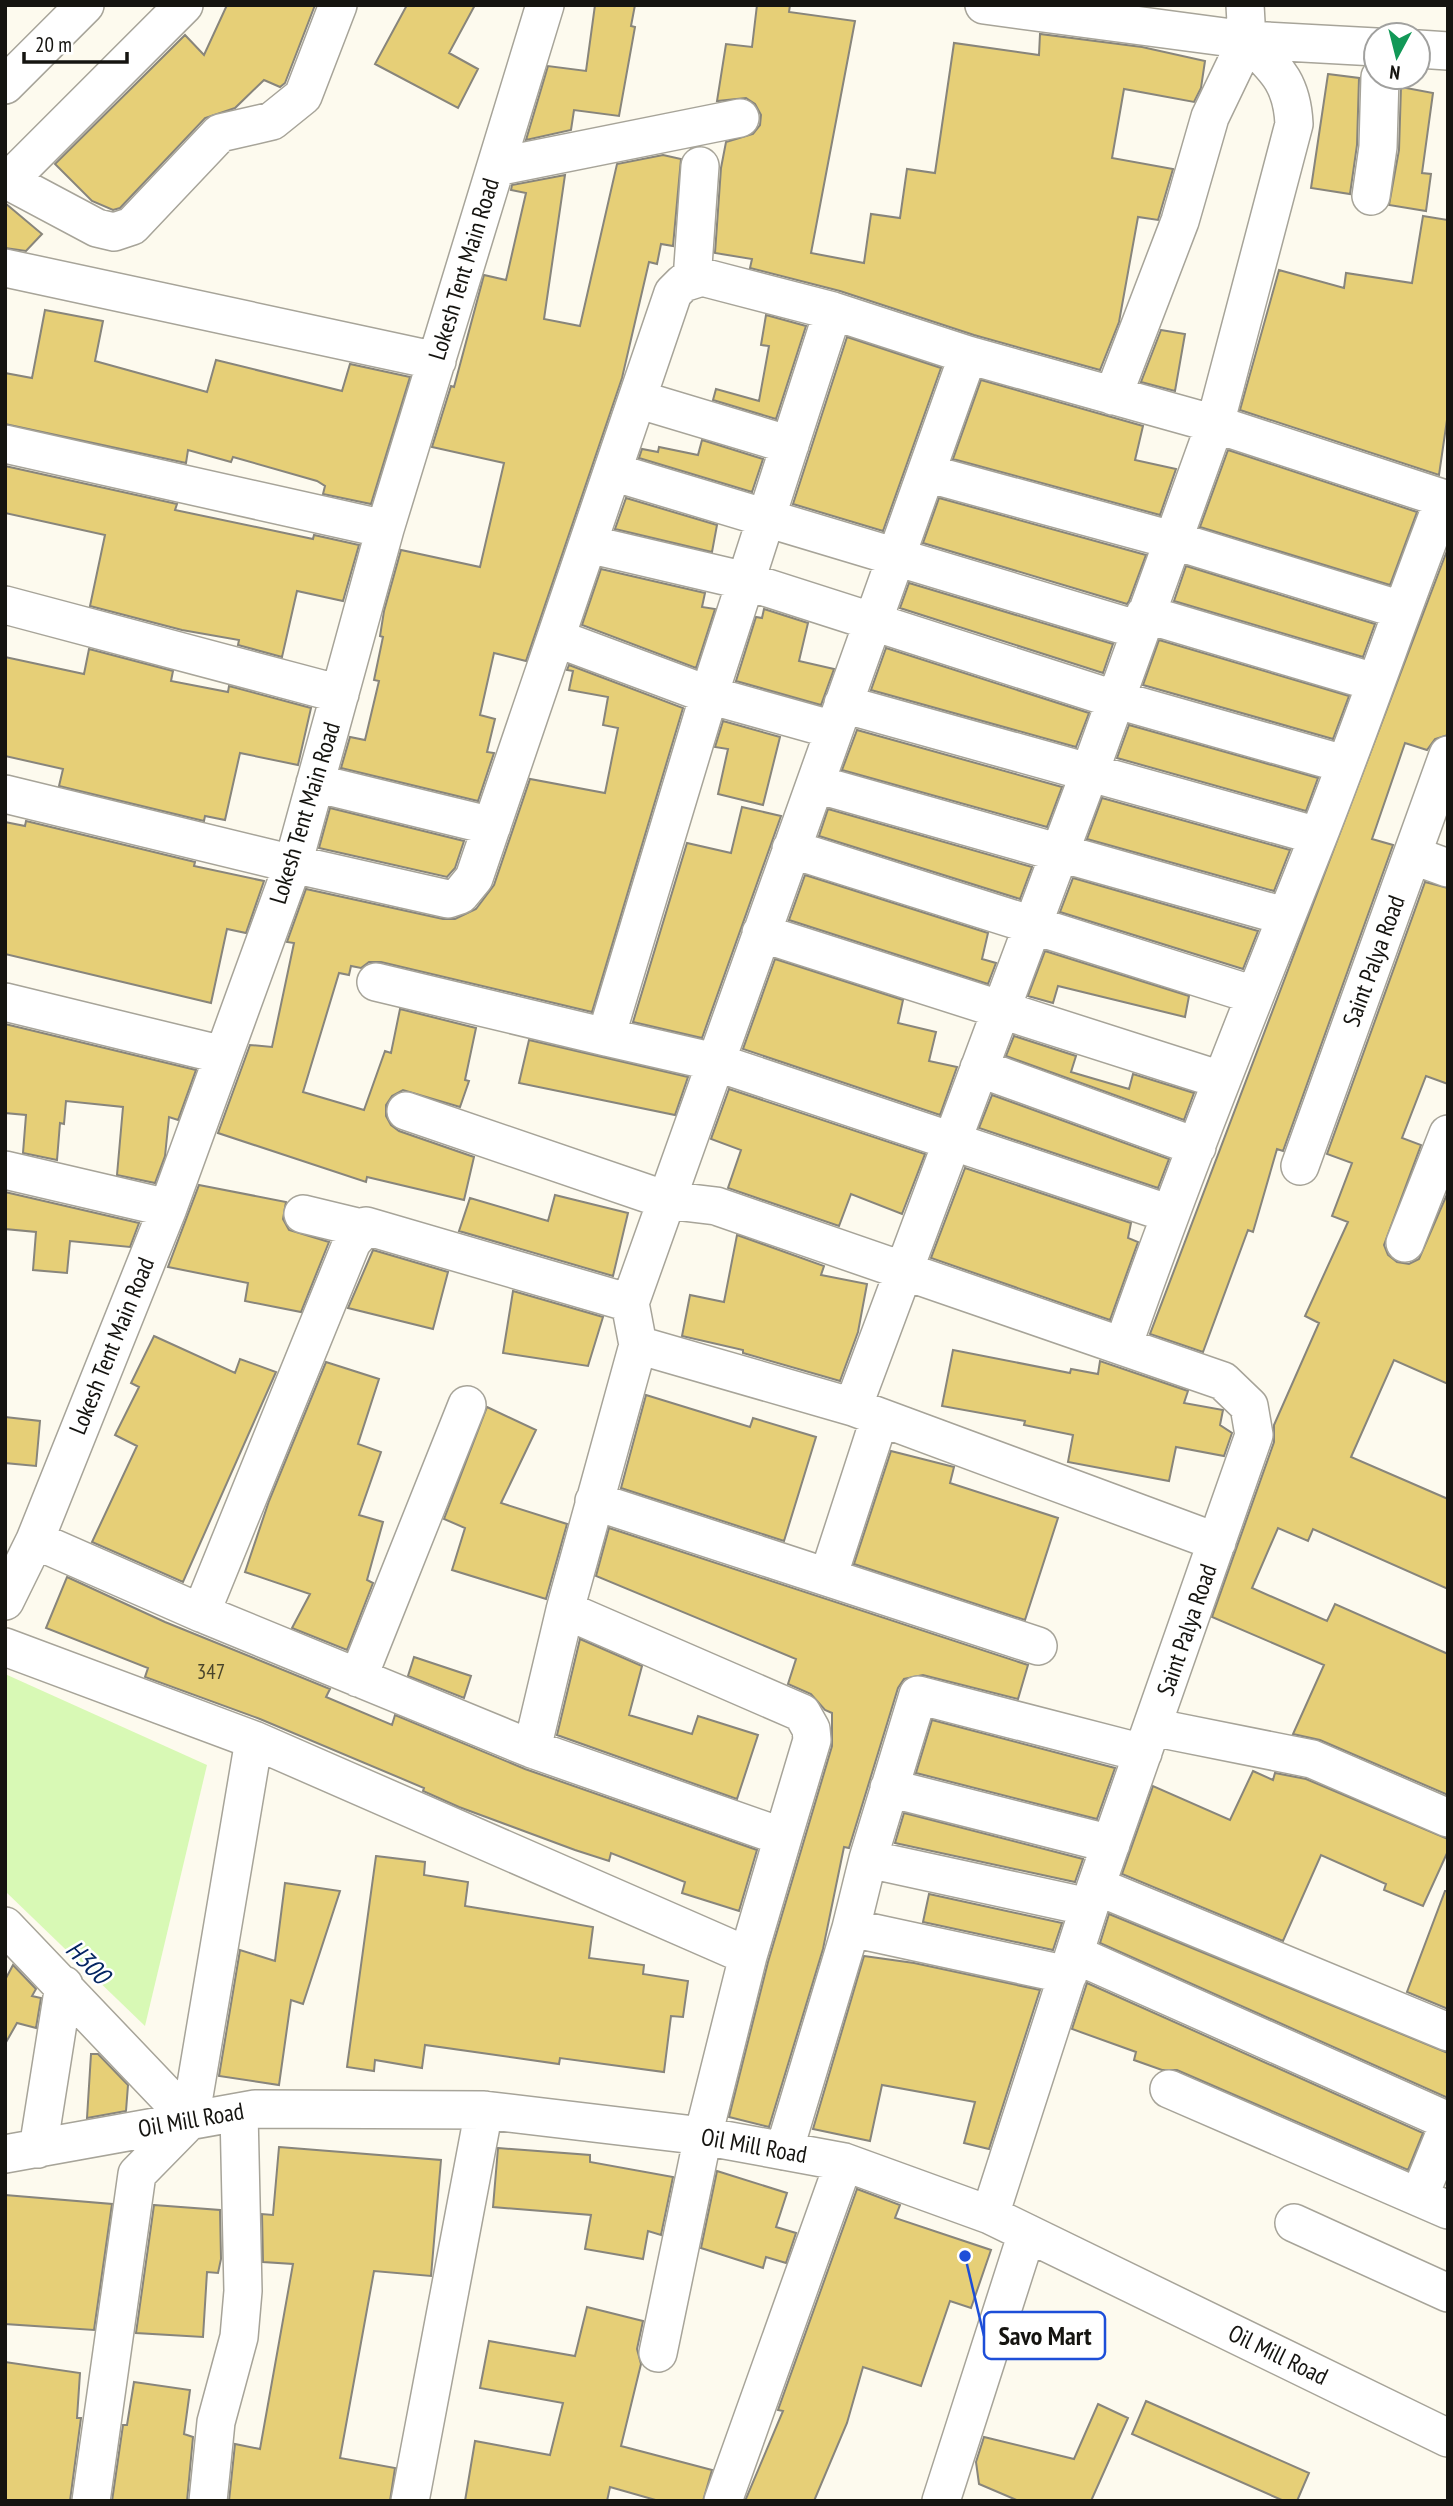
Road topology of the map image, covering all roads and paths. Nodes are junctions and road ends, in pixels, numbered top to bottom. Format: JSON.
{"nodes":[{"id":1,"x":85,"y":5,"type":"edge"},
{"id":2,"x":184,"y":5,"type":"edge"},
{"id":3,"x":338,"y":5,"type":"edge"},
{"id":4,"x":545,"y":5,"type":"edge"},
{"id":5,"x":984,"y":5,"type":"edge"},
{"id":6,"x":1246,"y":22,"type":"edge"},
{"id":7,"x":1362,"y":44,"type":"edge"},
{"id":8,"x":5,"y":85,"type":"edge"},
{"id":9,"x":1380,"y":91,"type":"edge"},
{"id":10,"x":740,"y":118,"type":"dead end"},
{"id":11,"x":700,"y":166,"type":"dead end"},
{"id":12,"x":496,"y":167,"type":"junction"},
{"id":13,"x":6,"y":180,"type":"edge"},
{"id":14,"x":1371,"y":196,"type":"dead end"},
{"id":15,"x":5,"y":268,"type":"edge"},
{"id":16,"x":691,"y":280,"type":"junction"},
{"id":17,"x":833,"y":311,"type":"junction"},
{"id":18,"x":968,"y":355,"type":"junction"},
{"id":19,"x":437,"y":361,"type":"junction"},
{"id":20,"x":1113,"y":396,"type":"junction"},
{"id":21,"x":637,"y":399,"type":"junction"},
{"id":22,"x":1214,"y":424,"type":"junction"},
{"id":23,"x":5,"y":444,"type":"edge"},
{"id":24,"x":790,"y":444,"type":"junction"},
{"id":25,"x":612,"y":472,"type":"junction"},
{"id":26,"x":926,"y":473,"type":"junction"},
{"id":27,"x":1446,"y":500,"type":"edge"},
{"id":28,"x":766,"y":518,"type":"junction"},
{"id":29,"x":385,"y":528,"type":"junction"},
{"id":30,"x":1172,"y":540,"type":"junction"},
{"id":31,"x":588,"y":544,"type":"junction"},
{"id":32,"x":896,"y":557,"type":"junction"},
{"id":33,"x":746,"y":581,"type":"junction"},
{"id":34,"x":5,"y":605,"type":"edge"},
{"id":35,"x":1401,"y":610,"type":"junction"},
{"id":36,"x":1142,"y":622,"type":"junction"},
{"id":37,"x":872,"y":624,"type":"junction"},
{"id":38,"x":556,"y":638,"type":"junction"},
{"id":39,"x":1374,"y":682,"type":"junction"},
{"id":40,"x":340,"y":694,"type":"junction"},
{"id":41,"x":709,"y":695,"type":"junction"},
{"id":42,"x":1114,"y":699,"type":"junction"},
{"id":43,"x":838,"y":717,"type":"junction"},
{"id":44,"x":1448,"y":755,"type":"edge"},
{"id":45,"x":1344,"y":764,"type":"junction"},
{"id":46,"x":1089,"y":774,"type":"junction"},
{"id":47,"x":315,"y":783,"type":"junction"},
{"id":48,"x":816,"y":785,"type":"junction"},
{"id":49,"x":5,"y":794,"type":"edge"},
{"id":50,"x":492,"y":825,"type":"junction"},
{"id":51,"x":1318,"y":836,"type":"junction"},
{"id":52,"x":791,"y":849,"type":"junction"},
{"id":53,"x":1059,"y":852,"type":"junction"},
{"id":54,"x":1412,"y":855,"type":"junction"},
{"id":55,"x":293,"y":864,"type":"junction"},
{"id":56,"x":1448,"y":868,"type":"edge"},
{"id":57,"x":1284,"y":916,"type":"junction"},
{"id":58,"x":1032,"y":924,"type":"junction"},
{"id":59,"x":761,"y":933,"type":"junction"},
{"id":60,"x":376,"y":982,"type":"dead end"},
{"id":61,"x":1254,"y":995,"type":"junction"},
{"id":62,"x":5,"y":1002,"type":"edge"},
{"id":63,"x":1001,"y":1009,"type":"junction"},
{"id":64,"x":606,"y":1037,"type":"junction"},
{"id":65,"x":223,"y":1055,"type":"junction"},
{"id":66,"x":715,"y":1062,"type":"junction"},
{"id":67,"x":979,"y":1068,"type":"junction"},
{"id":68,"x":1221,"y":1080,"type":"junction"},
{"id":69,"x":406,"y":1111,"type":"dead end"},
{"id":70,"x":1448,"y":1134,"type":"edge"},
{"id":71,"x":953,"y":1143,"type":"junction"},
{"id":72,"x":1197,"y":1147,"type":"junction"},
{"id":73,"x":1300,"y":1166,"type":"dead end"},
{"id":74,"x":5,"y":1170,"type":"edge"},
{"id":75,"x":666,"y":1200,"type":"junction"},
{"id":76,"x":167,"y":1208,"type":"junction"},
{"id":77,"x":303,"y":1214,"type":"dead end"},
{"id":78,"x":1170,"y":1214,"type":"junction"},
{"id":79,"x":361,"y":1228,"type":"junction"},
{"id":80,"x":1405,"y":1243,"type":"dead end"},
{"id":81,"x":904,"y":1273,"type":"junction"},
{"id":82,"x":630,"y":1303,"type":"junction"},
{"id":83,"x":638,"y":1345,"type":"junction"},
{"id":84,"x":1123,"y":1346,"type":"junction"},
{"id":85,"x":467,"y":1405,"type":"dead end"},
{"id":86,"x":867,"y":1412,"type":"junction"},
{"id":87,"x":594,"y":1501,"type":"junction"},
{"id":88,"x":34,"y":1541,"type":"junction"},
{"id":89,"x":1217,"y":1542,"type":"junction"},
{"id":90,"x":828,"y":1577,"type":"junction"},
{"id":91,"x":5,"y":1601,"type":"edge"},
{"id":92,"x":565,"y":1610,"type":"junction"},
{"id":93,"x":201,"y":1614,"type":"junction"},
{"id":94,"x":1038,"y":1646,"type":"dead end"},
{"id":95,"x":5,"y":1647,"type":"edge"},
{"id":96,"x":358,"y":1678,"type":"junction"},
{"id":97,"x":254,"y":1740,"type":"junction"},
{"id":98,"x":1148,"y":1740,"type":"junction"},
{"id":99,"x":532,"y":1749,"type":"junction"},
{"id":100,"x":889,"y":1788,"type":"junction"},
{"id":101,"x":1448,"y":1818,"type":"edge"},
{"id":102,"x":783,"y":1837,"type":"junction"},
{"id":103,"x":1111,"y":1844,"type":"junction"},
{"id":104,"x":867,"y":1859,"type":"junction"},
{"id":105,"x":1093,"y":1896,"type":"junction"},
{"id":106,"x":5,"y":1926,"type":"edge"},
{"id":107,"x":850,"y":1928,"type":"junction"},
{"id":108,"x":748,"y":1956,"type":"junction"},
{"id":109,"x":1071,"y":1964,"type":"junction"},
{"id":110,"x":64,"y":1985,"type":"junction"},
{"id":111,"x":1448,"y":2032,"type":"edge"},
{"id":112,"x":1169,"y":2089,"type":"dead end"},
{"id":113,"x":484,"y":2109,"type":"junction"},
{"id":114,"x":239,"y":2112,"type":"junction"},
{"id":115,"x":190,"y":2120,"type":"junction"},
{"id":116,"x":1448,"y":2124,"type":"edge"},
{"id":117,"x":704,"y":2136,"type":"junction"},
{"id":118,"x":784,"y":2151,"type":"junction"},
{"id":119,"x":22,"y":2152,"type":"edge"},
{"id":120,"x":844,"y":2162,"type":"junction"},
{"id":121,"x":1433,"y":2204,"type":"edge"},
{"id":122,"x":990,"y":2215,"type":"junction"},
{"id":123,"x":1294,"y":2223,"type":"dead end"},
{"id":124,"x":1027,"y":2233,"type":"junction"},
{"id":125,"x":1448,"y":2293,"type":"edge"},
{"id":126,"x":658,"y":2353,"type":"dead end"},
{"id":127,"x":1448,"y":2438,"type":"edge"},
{"id":128,"x":91,"y":2501,"type":"edge"},
{"id":129,"x":208,"y":2501,"type":"edge"},
{"id":130,"x":411,"y":2501,"type":"edge"},
{"id":131,"x":723,"y":2501,"type":"edge"},
{"id":132,"x":941,"y":2501,"type":"edge"}],
"edges":[{"from":1,"to":8,"type":"street"},
{"from":2,"to":13,"type":"street"},
{"from":3,"to":13,"type":"street"},
{"from":4,"to":12,"type":"street","name":"Lokesh Tent Main Road"},
{"from":5,"to":6,"type":"street"},
{"from":6,"to":7,"type":"street"},
{"from":6,"to":20,"type":"street"},
{"from":6,"to":22,"type":"street"},
{"from":9,"to":14,"type":"street"},
{"from":10,"to":12,"type":"street"},
{"from":11,"to":16,"type":"street"},
{"from":12,"to":19,"type":"street","name":"Lokesh Tent Main Road"},
{"from":15,"to":19,"type":"street"},
{"from":16,"to":17,"type":"street"},
{"from":16,"to":21,"type":"street"},
{"from":17,"to":18,"type":"street"},
{"from":17,"to":24,"type":"street"},
{"from":18,"to":20,"type":"street"},
{"from":18,"to":26,"type":"street"},
{"from":19,"to":29,"type":"street","name":"Lokesh Tent Main Road"},
{"from":20,"to":22,"type":"street"},
{"from":21,"to":24,"type":"street"},
{"from":21,"to":25,"type":"street"},
{"from":22,"to":27,"type":"street"},
{"from":22,"to":30,"type":"street"},
{"from":23,"to":29,"type":"street"},
{"from":24,"to":28,"type":"street"},
{"from":25,"to":28,"type":"street"},
{"from":25,"to":31,"type":"street"},
{"from":26,"to":30,"type":"street"},
{"from":26,"to":32,"type":"street"},
{"from":27,"to":35,"type":"street"},
{"from":28,"to":32,"type":"street"},
{"from":28,"to":33,"type":"street"},
{"from":29,"to":40,"type":"street","name":"Lokesh Tent Main Road"},
{"from":30,"to":35,"type":"street"},
{"from":30,"to":36,"type":"street"},
{"from":31,"to":33,"type":"street"},
{"from":31,"to":38,"type":"street"},
{"from":32,"to":36,"type":"street"},
{"from":32,"to":37,"type":"street"},
{"from":33,"to":37,"type":"street"},
{"from":33,"to":41,"type":"street"},
{"from":34,"to":40,"type":"street"},
{"from":35,"to":39,"type":"street"},
{"from":36,"to":39,"type":"street"},
{"from":36,"to":42,"type":"street"},
{"from":37,"to":42,"type":"street"},
{"from":37,"to":43,"type":"street"},
{"from":38,"to":41,"type":"street"},
{"from":38,"to":50,"type":"street"},
{"from":39,"to":45,"type":"street"},
{"from":40,"to":47,"type":"street","name":"Lokesh Tent Main Road"},
{"from":41,"to":43,"type":"street"},
{"from":41,"to":64,"type":"street"},
{"from":42,"to":45,"type":"street"},
{"from":42,"to":46,"type":"street"},
{"from":43,"to":46,"type":"street"},
{"from":43,"to":48,"type":"street"},
{"from":44,"to":54,"type":"street","name":"Saint Palya Road"},
{"from":45,"to":51,"type":"street"},
{"from":46,"to":51,"type":"street"},
{"from":46,"to":53,"type":"street"},
{"from":47,"to":50,"type":"street"},
{"from":47,"to":55,"type":"street","name":"Lokesh Tent Main Road"},
{"from":48,"to":52,"type":"street"},
{"from":48,"to":53,"type":"street"},
{"from":49,"to":55,"type":"street"},
{"from":50,"to":55,"type":"street"},
{"from":51,"to":57,"type":"street"},
{"from":52,"to":58,"type":"street"},
{"from":52,"to":59,"type":"street"},
{"from":53,"to":57,"type":"street"},
{"from":53,"to":58,"type":"street"},
{"from":54,"to":56,"type":"street"},
{"from":54,"to":73,"type":"street","name":"Saint Palya Road"},
{"from":55,"to":65,"type":"street","name":"Lokesh Tent Main Road"},
{"from":57,"to":61,"type":"street"},
{"from":58,"to":61,"type":"street"},
{"from":58,"to":63,"type":"street"},
{"from":59,"to":63,"type":"street"},
{"from":59,"to":66,"type":"street"},
{"from":60,"to":64,"type":"street"},
{"from":61,"to":68,"type":"street"},
{"from":62,"to":65,"type":"street"},
{"from":63,"to":67,"type":"street"},
{"from":63,"to":68,"type":"street"},
{"from":64,"to":66,"type":"street"},
{"from":65,"to":76,"type":"street","name":"Lokesh Tent Main Road"},
{"from":66,"to":71,"type":"street"},
{"from":66,"to":75,"type":"street"},
{"from":67,"to":71,"type":"street"},
{"from":67,"to":72,"type":"street"},
{"from":68,"to":72,"type":"street"},
{"from":69,"to":75,"type":"street"},
{"from":70,"to":80,"type":"street"},
{"from":71,"to":78,"type":"street"},
{"from":71,"to":81,"type":"street"},
{"from":72,"to":78,"type":"street"},
{"from":74,"to":76,"type":"street"},
{"from":75,"to":81,"type":"street"},
{"from":75,"to":82,"type":"street"},
{"from":76,"to":88,"type":"street","name":"Lokesh Tent Main Road"},
{"from":77,"to":79,"type":"street"},
{"from":78,"to":84,"type":"street"},
{"from":79,"to":82,"type":"street"},
{"from":79,"to":93,"type":"street"},
{"from":81,"to":84,"type":"street"},
{"from":81,"to":86,"type":"street"},
{"from":82,"to":83,"type":"street"},
{"from":83,"to":86,"type":"street"},
{"from":83,"to":87,"type":"street"},
{"from":84,"to":89,"type":"street","name":"Saint Palya Road"},
{"from":85,"to":96,"type":"street"},
{"from":86,"to":89,"type":"street"},
{"from":86,"to":90,"type":"street"},
{"from":87,"to":90,"type":"street"},
{"from":87,"to":92,"type":"street"},
{"from":88,"to":91,"type":"street","name":"Lokesh Tent Main Road"},
{"from":88,"to":93,"type":"street"},
{"from":89,"to":98,"type":"street","name":"Saint Palya Road"},
{"from":90,"to":94,"type":"street"},
{"from":92,"to":99,"type":"street"},
{"from":92,"to":102,"type":"street"},
{"from":93,"to":96,"type":"street"},
{"from":95,"to":97,"type":"street"},
{"from":96,"to":99,"type":"street"},
{"from":97,"to":108,"type":"street"},
{"from":97,"to":115,"type":"street"},
{"from":98,"to":100,"type":"street"},
{"from":98,"to":101,"type":"street"},
{"from":98,"to":103,"type":"street","name":"Saint Palya Road"},
{"from":99,"to":102,"type":"street"},
{"from":100,"to":103,"type":"street"},
{"from":100,"to":104,"type":"street"},
{"from":102,"to":108,"type":"street"},
{"from":103,"to":105,"type":"street","name":"Saint Palya Road"},
{"from":104,"to":105,"type":"street"},
{"from":104,"to":107,"type":"street"},
{"from":105,"to":109,"type":"street","name":"Saint Palya Road"},
{"from":105,"to":111,"type":"street"},
{"from":106,"to":110,"type":"street"},
{"from":107,"to":109,"type":"street"},
{"from":107,"to":118,"type":"street"},
{"from":108,"to":117,"type":"street"},
{"from":109,"to":116,"type":"street"},
{"from":109,"to":122,"type":"street","name":"Saint Palya Road"},
{"from":110,"to":115,"type":"street"},
{"from":110,"to":119,"type":"street"},
{"from":112,"to":121,"type":"street"},
{"from":113,"to":114,"type":"street","name":"Oil Mill Road"},
{"from":113,"to":117,"type":"street","name":"Oil Mill Road"},
{"from":113,"to":130,"type":"street"},
{"from":114,"to":115,"type":"street","name":"Oil Mill Road"},
{"from":114,"to":129,"type":"street"},
{"from":115,"to":119,"type":"street","name":"Oil Mill Road"},
{"from":115,"to":128,"type":"street"},
{"from":116,"to":121,"type":"street"},
{"from":117,"to":118,"type":"street","name":"Oil Mill Road"},
{"from":117,"to":126,"type":"street"},
{"from":118,"to":120,"type":"street","name":"Oil Mill Road"},
{"from":120,"to":122,"type":"street","name":"Oil Mill Road"},
{"from":120,"to":131,"type":"street"},
{"from":122,"to":124,"type":"street","name":"Oil Mill Road"},
{"from":123,"to":125,"type":"street"},
{"from":124,"to":127,"type":"street","name":"Oil Mill Road"},
{"from":124,"to":132,"type":"street"}]}
